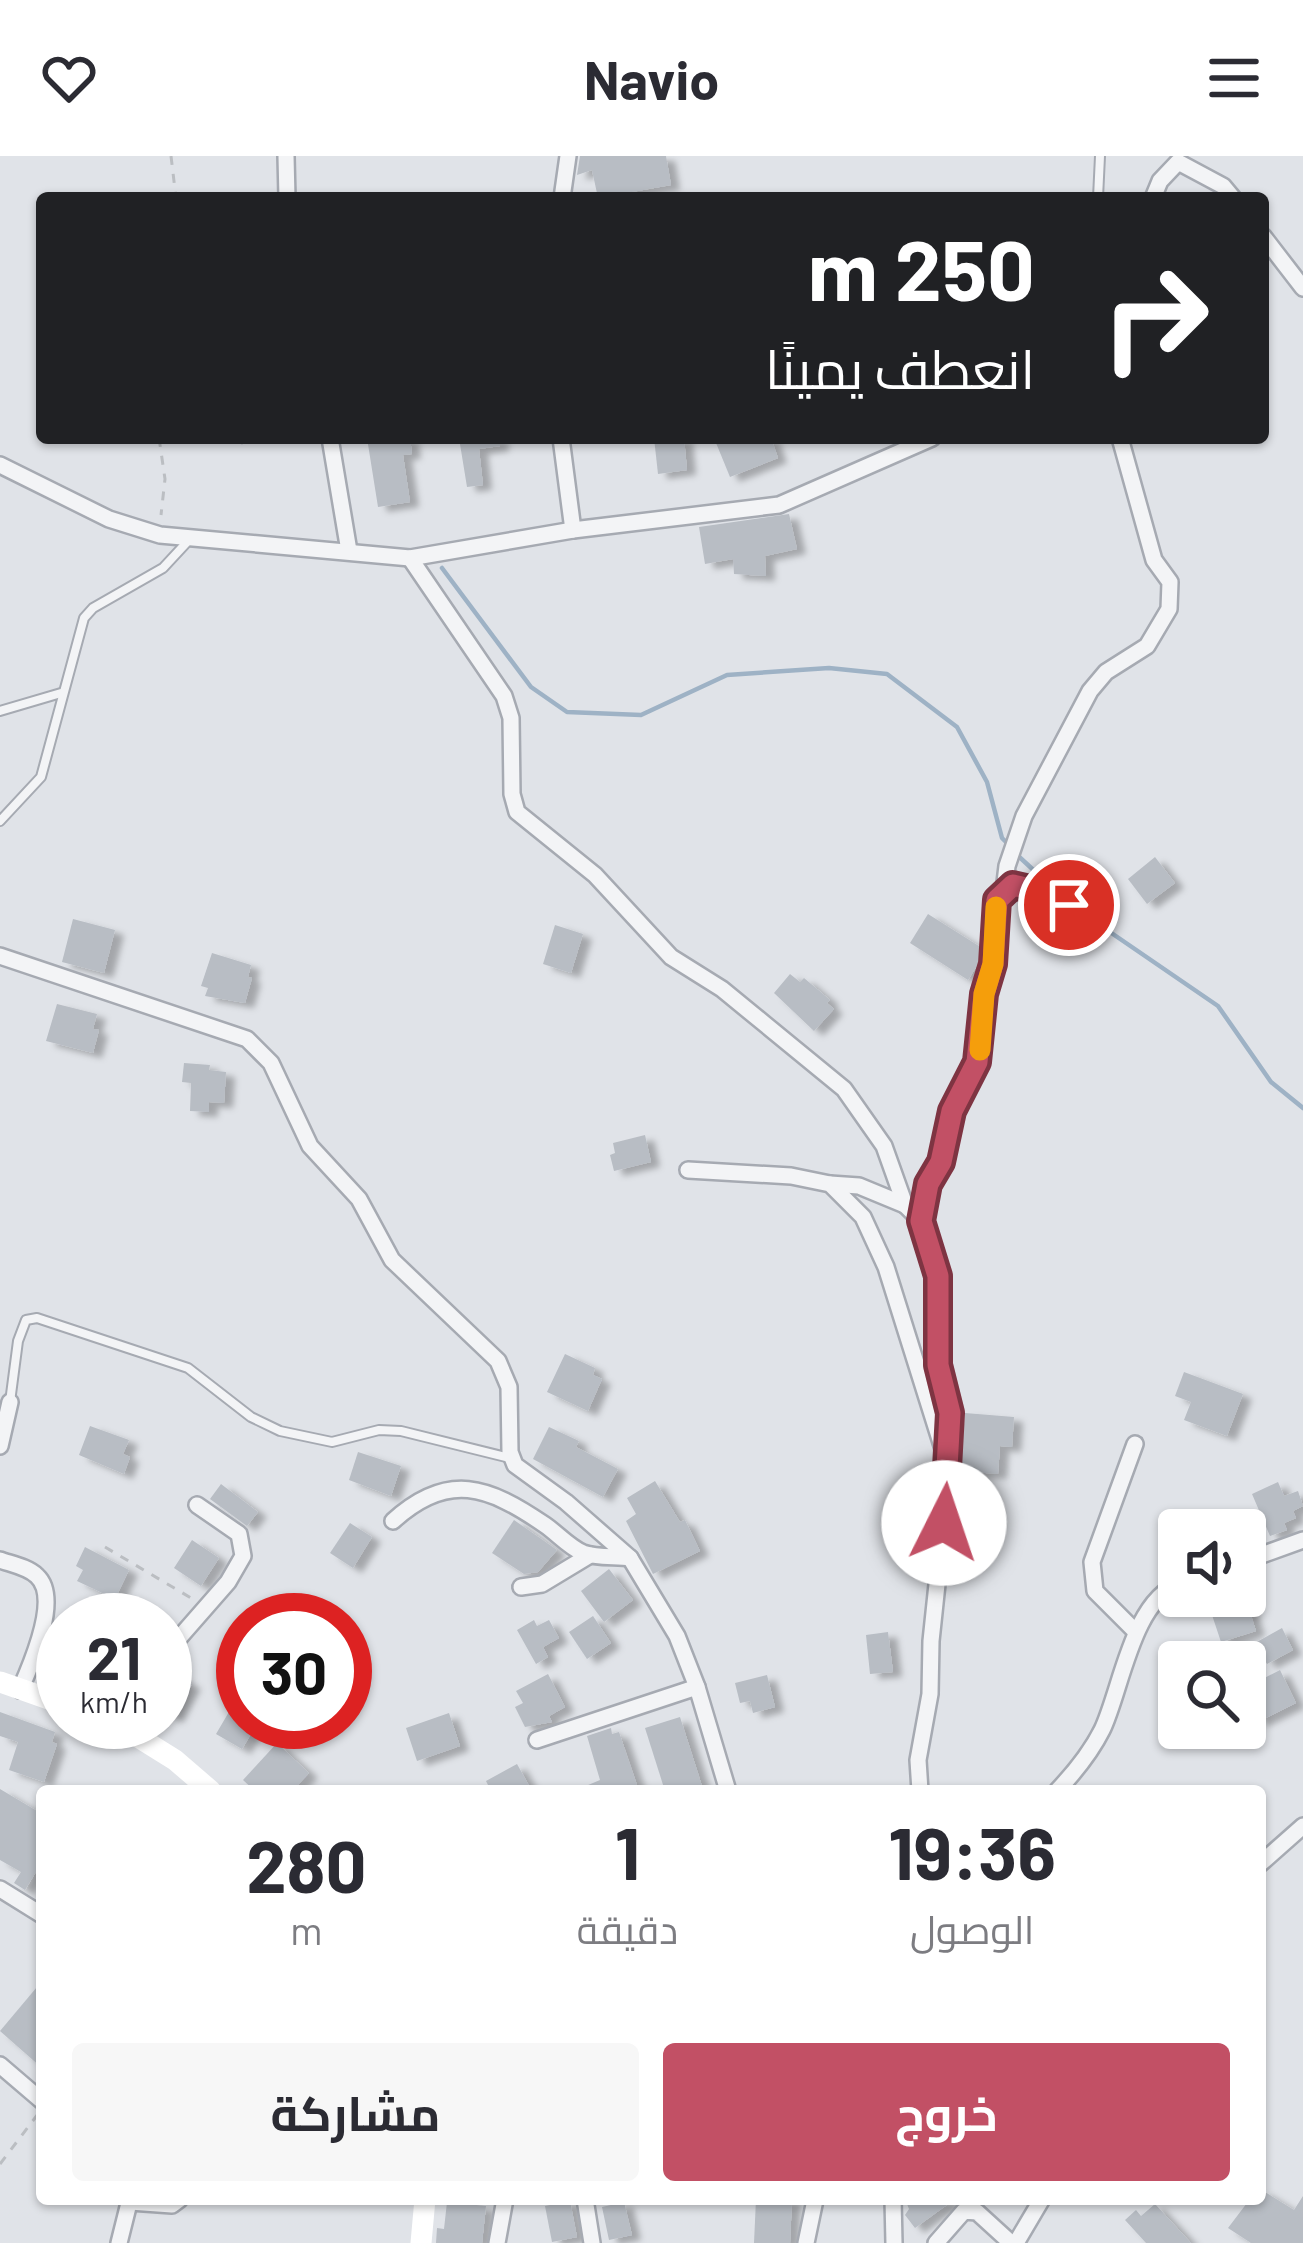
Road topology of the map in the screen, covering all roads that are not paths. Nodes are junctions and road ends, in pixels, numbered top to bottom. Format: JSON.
{"nodes":[{"id":1,"x":286,"y":156,"type":"edge"},
{"id":2,"x":568,"y":156,"type":"edge"},
{"id":3,"x":1100,"y":156,"type":"edge"},
{"id":4,"x":1176,"y":159,"type":"edge"},
{"id":5,"x":287,"y":192,"type":"edge"},
{"id":6,"x":563,"y":192,"type":"edge"},
{"id":7,"x":1097,"y":192,"type":"edge"},
{"id":8,"x":1155,"y":192,"type":"edge"},
{"id":9,"x":1228,"y":192,"type":"edge"},
{"id":10,"x":1269,"y":244,"type":"edge"},
{"id":11,"x":1303,"y":287,"type":"edge"},
{"id":12,"x":331,"y":444,"type":"edge"},
{"id":13,"x":562,"y":444,"type":"edge"},
{"id":14,"x":919,"y":444,"type":"edge"},
{"id":15,"x":1122,"y":444,"type":"edge"},
{"id":16,"x":0,"y":465,"type":"edge"},
{"id":17,"x":573,"y":530,"type":"junction"},
{"id":18,"x":190,"y":539,"type":"junction"},
{"id":19,"x":349,"y":551,"type":"junction"},
{"id":20,"x":410,"y":558,"type":"junction"},
{"id":21,"x":61,"y":693,"type":"junction"},
{"id":22,"x":0,"y":711,"type":"edge"},
{"id":23,"x":0,"y":821,"type":"edge"},
{"id":24,"x":1004,"y":891,"type":"junction"},
{"id":25,"x":1069,"y":905,"type":"dead end"},
{"id":26,"x":0,"y":956,"type":"edge"},
{"id":27,"x":688,"y":1170,"type":"dead end"},
{"id":28,"x":830,"y":1184,"type":"junction"},
{"id":29,"x":905,"y":1205,"type":"junction"},
{"id":30,"x":921,"y":1221,"type":"junction"},
{"id":31,"x":10,"y":1402,"type":"joint"},
{"id":32,"x":1135,"y":1444,"type":"dead end"},
{"id":33,"x":0,"y":1446,"type":"edge"},
{"id":34,"x":511,"y":1459,"type":"junction"},
{"id":35,"x":947,"y":1469,"type":"junction"},
{"id":36,"x":197,"y":1505,"type":"dead end"},
{"id":37,"x":393,"y":1521,"type":"dead end"},
{"id":38,"x":1303,"y":1540,"type":"edge"},
{"id":39,"x":1266,"y":1553,"type":"edge"},
{"id":40,"x":590,"y":1556,"type":"junction"},
{"id":41,"x":630,"y":1558,"type":"junction"},
{"id":42,"x":0,"y":1560,"type":"edge"},
{"id":43,"x":521,"y":1587,"type":"dead end"},
{"id":44,"x":1158,"y":1603,"type":"edge"},
{"id":45,"x":192,"y":1623,"type":"edge"},
{"id":46,"x":1136,"y":1631,"type":"junction"},
{"id":47,"x":10,"y":1686,"type":"edge"},
{"id":48,"x":698,"y":1687,"type":"junction"},
{"id":49,"x":537,"y":1740,"type":"dead end"},
{"id":50,"x":160,"y":1749,"type":"edge"},
{"id":51,"x":204,"y":1785,"type":"edge"},
{"id":52,"x":726,"y":1785,"type":"edge"},
{"id":53,"x":920,"y":1785,"type":"edge"},
{"id":54,"x":1061,"y":1785,"type":"edge"},
{"id":55,"x":1303,"y":1826,"type":"edge"},
{"id":56,"x":1266,"y":1859,"type":"edge"},
{"id":57,"x":0,"y":1889,"type":"edge"},
{"id":58,"x":36,"y":1911,"type":"edge"},
{"id":59,"x":0,"y":2065,"type":"edge"},
{"id":60,"x":36,"y":2098,"type":"edge"},
{"id":61,"x":129,"y":2205,"type":"edge"},
{"id":62,"x":424,"y":2205,"type":"edge"},
{"id":63,"x":504,"y":2205,"type":"edge"},
{"id":64,"x":586,"y":2205,"type":"edge"},
{"id":65,"x":813,"y":2205,"type":"edge"},
{"id":66,"x":893,"y":2205,"type":"edge"},
{"id":67,"x":1038,"y":2205,"type":"edge"},
{"id":68,"x":119,"y":2243,"type":"edge"},
{"id":69,"x":421,"y":2243,"type":"edge"},
{"id":70,"x":497,"y":2243,"type":"edge"},
{"id":71,"x":592,"y":2243,"type":"edge"},
{"id":72,"x":806,"y":2243,"type":"edge"},
{"id":73,"x":894,"y":2243,"type":"edge"},
{"id":74,"x":936,"y":2243,"type":"edge"},
{"id":75,"x":1013,"y":2243,"type":"edge"}],
"edges":[{"from":1,"to":5,"type":"street"},
{"from":2,"to":6,"type":"street"},
{"from":3,"to":7,"type":"lane"},
{"from":4,"to":8,"type":"street"},
{"from":4,"to":9,"type":"street"},
{"from":10,"to":11,"type":"street"},
{"from":12,"to":19,"type":"street"},
{"from":13,"to":17,"type":"street"},
{"from":14,"to":17,"type":"street"},
{"from":15,"to":24,"type":"street"},
{"from":16,"to":18,"type":"street"},
{"from":17,"to":20,"type":"street"},
{"from":18,"to":19,"type":"street"},
{"from":18,"to":21,"type":"lane"},
{"from":19,"to":20,"type":"street"},
{"from":20,"to":29,"type":"street"},
{"from":21,"to":22,"type":"lane"},
{"from":21,"to":23,"type":"lane"},
{"from":24,"to":25,"type":"street"},
{"from":24,"to":30,"type":"street"},
{"from":26,"to":34,"type":"street"},
{"from":27,"to":28,"type":"street"},
{"from":28,"to":29,"type":"street"},
{"from":28,"to":35,"type":"street"},
{"from":29,"to":30,"type":"street"},
{"from":30,"to":35,"type":"street"},
{"from":31,"to":33,"type":"street"},
{"from":31,"to":34,"type":"lane"},
{"from":32,"to":46,"type":"street"},
{"from":34,"to":41,"type":"street"},
{"from":35,"to":53,"type":"street"},
{"from":36,"to":45,"type":"street"},
{"from":37,"to":40,"type":"street"},
{"from":38,"to":39,"type":"street"},
{"from":40,"to":41,"type":"street"},
{"from":40,"to":43,"type":"street"},
{"from":41,"to":48,"type":"street"},
{"from":42,"to":47,"type":"street"},
{"from":44,"to":46,"type":"street"},
{"from":46,"to":54,"type":"street"},
{"from":48,"to":49,"type":"street"},
{"from":48,"to":52,"type":"street"},
{"from":50,"to":51,"type":"street"},
{"from":55,"to":56,"type":"street"},
{"from":57,"to":58,"type":"street"},
{"from":59,"to":60,"type":"street"},
{"from":61,"to":68,"type":"street"},
{"from":62,"to":69,"type":"street"},
{"from":63,"to":70,"type":"street"},
{"from":64,"to":71,"type":"street"},
{"from":65,"to":72,"type":"street"},
{"from":66,"to":73,"type":"street"},
{"from":67,"to":75,"type":"street"},
{"from":74,"to":75,"type":"street"}]}
